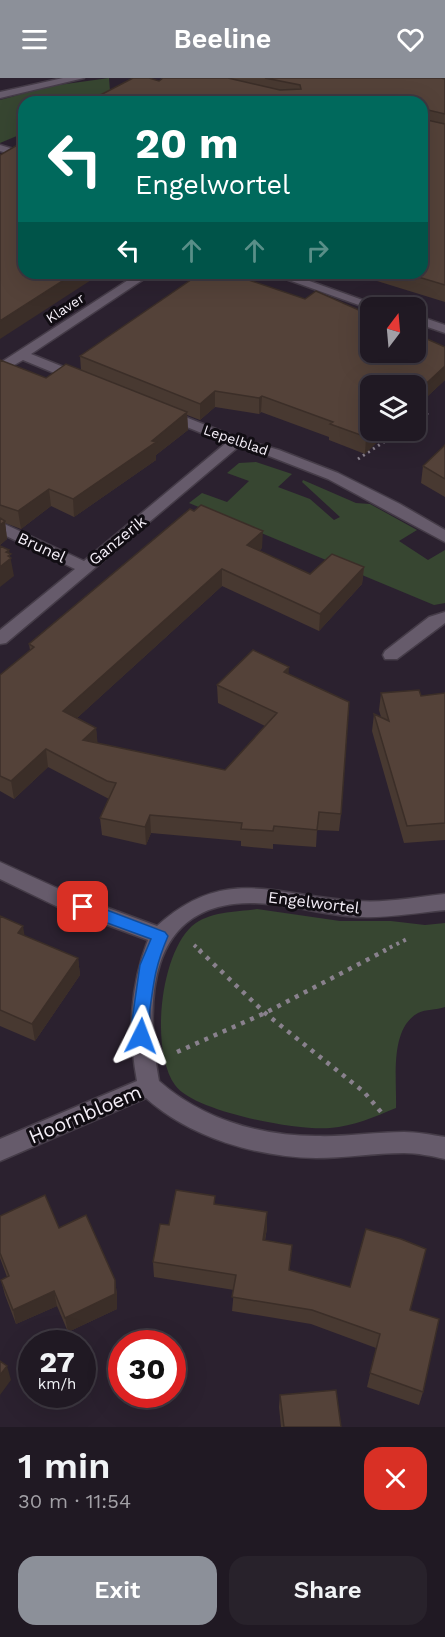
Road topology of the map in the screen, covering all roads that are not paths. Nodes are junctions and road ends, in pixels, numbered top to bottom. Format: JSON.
{"nodes":[{"id":1,"x":19,"y":78,"type":"edge"},
{"id":2,"x":79,"y":78,"type":"edge"},
{"id":3,"x":29,"y":87,"type":"junction"},
{"id":4,"x":0,"y":95,"type":"edge"},
{"id":5,"x":0,"y":148,"type":"edge"},
{"id":6,"x":18,"y":153,"type":"edge"},
{"id":7,"x":138,"y":279,"type":"edge"},
{"id":8,"x":293,"y":279,"type":"edge"},
{"id":9,"x":360,"y":302,"type":"edge"},
{"id":10,"x":426,"y":323,"type":"edge"},
{"id":11,"x":445,"y":329,"type":"edge"},
{"id":12,"x":22,"y":355,"type":"junction"},
{"id":13,"x":0,"y":369,"type":"edge"},
{"id":14,"x":97,"y":386,"type":"edge"},
{"id":15,"x":150,"y":407,"type":"edge"},
{"id":16,"x":236,"y":442,"type":"junction"},
{"id":17,"x":0,"y":527,"type":"edge"},
{"id":18,"x":445,"y":537,"type":"edge"},
{"id":19,"x":84,"y":567,"type":"junction"},
{"id":20,"x":445,"y":617,"type":"edge"},
{"id":21,"x":0,"y":639,"type":"edge"},
{"id":22,"x":392,"y":655,"type":"dead end"},
{"id":23,"x":0,"y":870,"type":"edge"},
{"id":24,"x":445,"y":902,"type":"edge"},
{"id":25,"x":160,"y":936,"type":"junction"},
{"id":26,"x":149,"y":1086,"type":"junction"},
{"id":27,"x":445,"y":1148,"type":"edge"},
{"id":28,"x":0,"y":1150,"type":"edge"}],
"edges":[{"from":1,"to":3,"type":"street"},
{"from":2,"to":3,"type":"street"},
{"from":3,"to":4,"type":"street"},
{"from":5,"to":6,"type":"street"},
{"from":7,"to":12,"type":"street","name":"Klaver"},
{"from":8,"to":9,"type":"street"},
{"from":10,"to":11,"type":"street"},
{"from":12,"to":13,"type":"street","name":"Klaver"},
{"from":12,"to":14,"type":"street"},
{"from":15,"to":16,"type":"street","name":"Lepelblad"},
{"from":16,"to":18,"type":"street","name":"Lepelblad"},
{"from":16,"to":19,"type":"street","name":"Ganzerik"},
{"from":17,"to":19,"type":"street","name":"Brunel"},
{"from":19,"to":21,"type":"street","name":"Ganzerik"},
{"from":20,"to":22,"type":"street"},
{"from":23,"to":25,"type":"street"},
{"from":24,"to":25,"type":"street","name":"Engelwortel"},
{"from":25,"to":26,"type":"street","name":"Engelwortel"},
{"from":26,"to":27,"type":"street","name":"Hoornbloem"},
{"from":26,"to":28,"type":"street","name":"Hoornbloem"}]}
